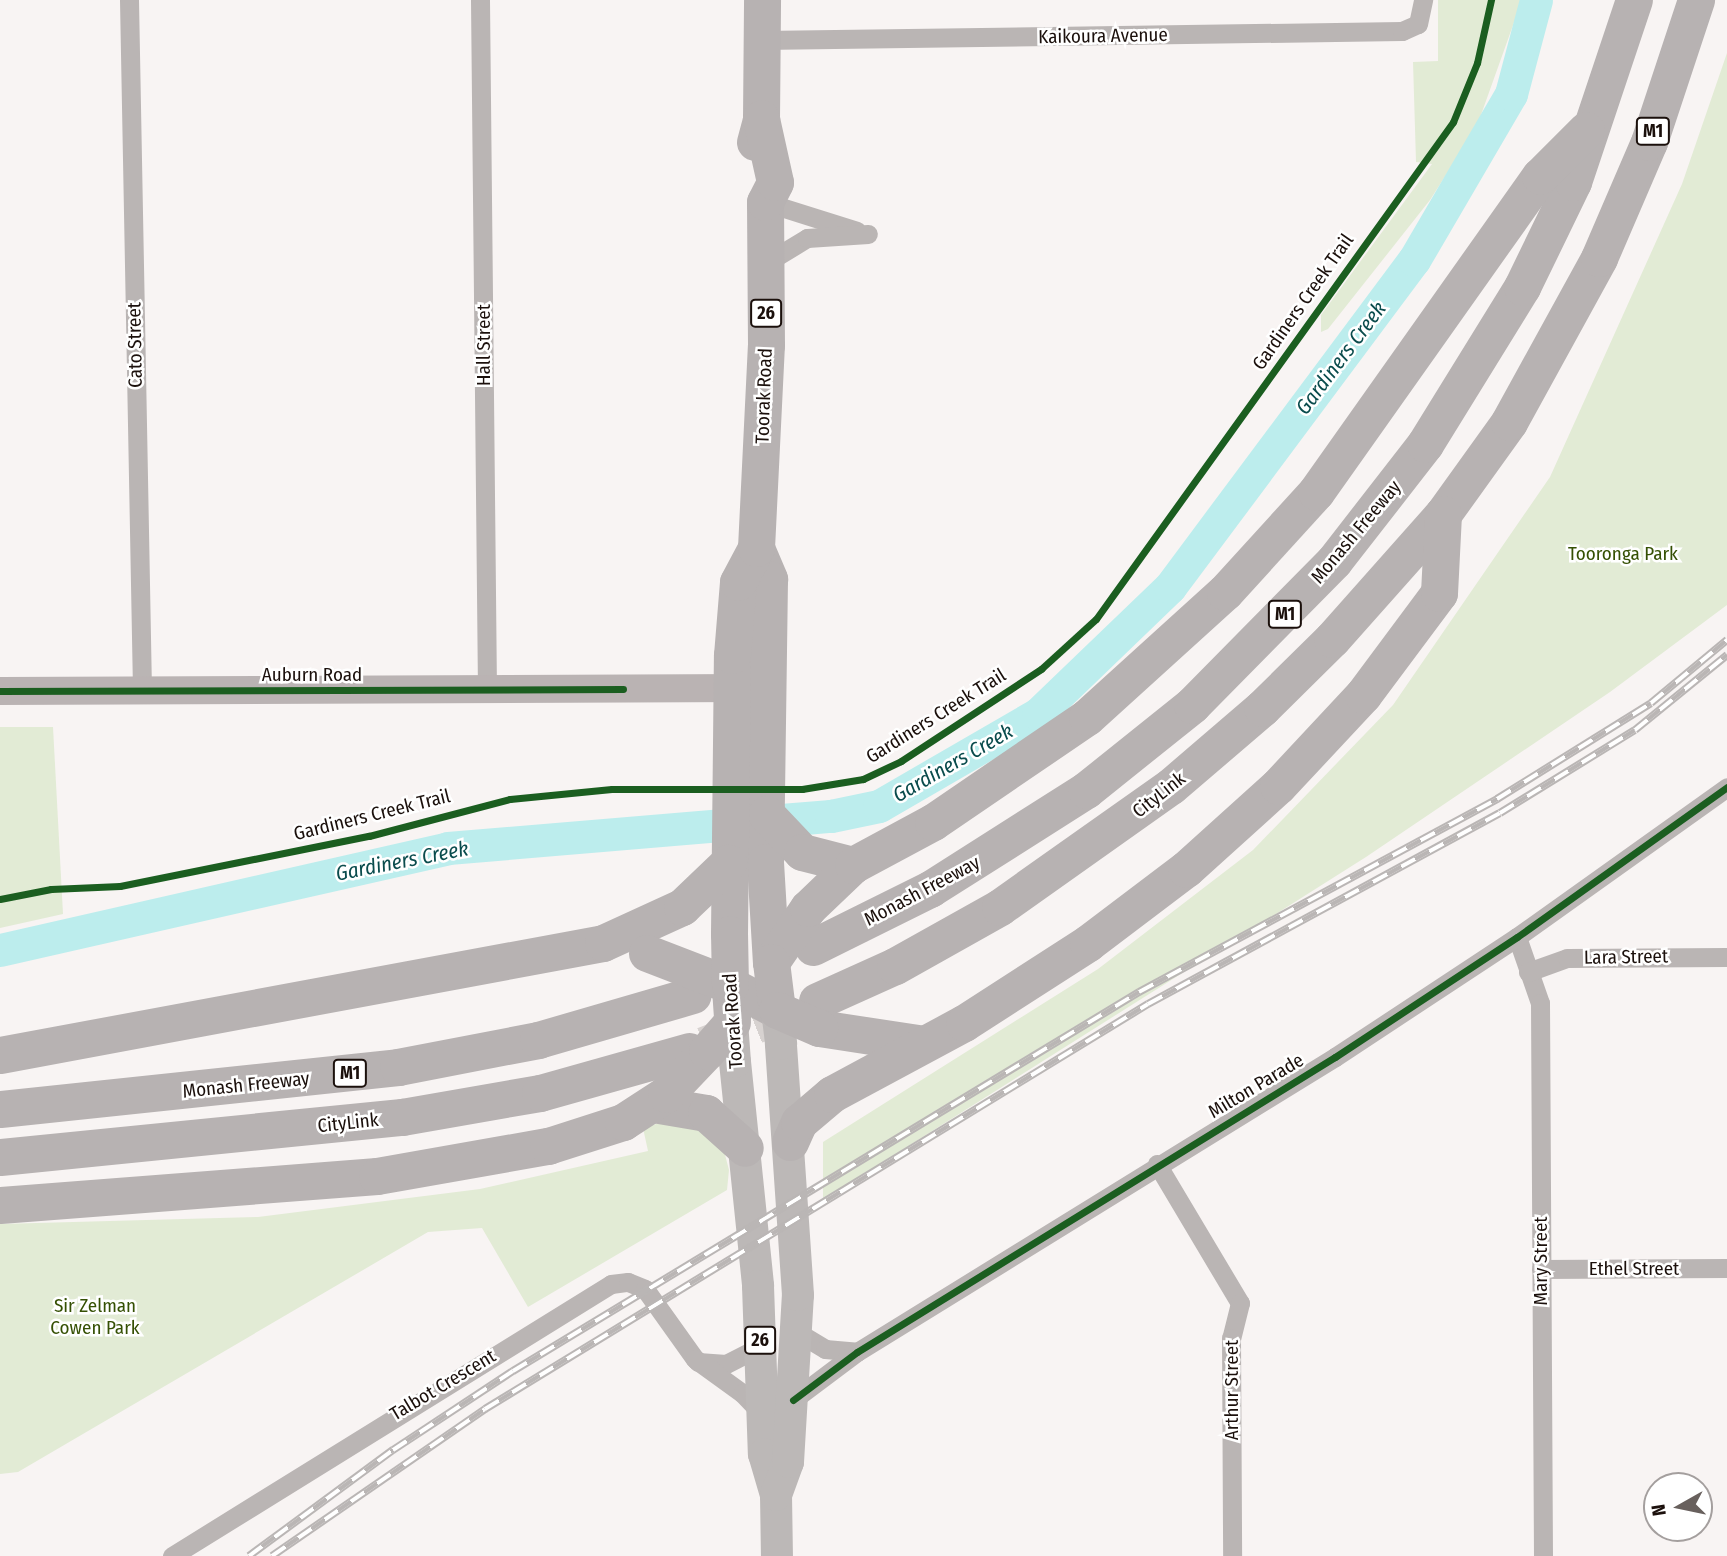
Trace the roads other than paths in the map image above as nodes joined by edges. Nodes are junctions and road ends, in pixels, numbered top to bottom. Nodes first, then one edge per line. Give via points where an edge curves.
1 (129, 0) edge
2 (480, 0) edge
3 (762, 0) edge
4 (1423, 0) edge
5 (1633, 0) edge
6 (1696, 0) edge
7 (761, 40) junction
8 (1591, 124) junction
9 (765, 202) junction
10 (766, 263) junction
11 (1443, 514) junction
12 (755, 548) junction
13 (730, 688) junction
14 (770, 688) junction
15 (142, 690) junction
16 (486, 690) junction
17 (0, 691) edge
18 (1727, 787) edge
19 (767, 798) junction
20 (727, 863) junction
21 (857, 864) junction
22 (649, 937) junction
23 (1517, 937) junction
24 (813, 947) dead end
25 (1499, 949) junction
26 (1727, 957) edge
27 (771, 962) junction
28 (1527, 971) junction
29 (693, 995) dead end
30 (754, 1011) junction
31 (818, 1014) junction
32 (923, 1044) junction
33 (0, 1055) edge
34 (673, 1079) junction
35 (0, 1109) edge
36 (790, 1142) junction
37 (745, 1148) junction
38 (0, 1157) edge
39 (1157, 1164) junction
40 (0, 1205) edge
41 (1727, 1268) edge
42 (1541, 1269) junction
43 (797, 1332) junction
44 (760, 1347) junction
45 (857, 1352) junction
46 (697, 1361) junction
47 (793, 1400) junction
48 (762, 1414) junction
49 (776, 1495) junction
50 (172, 1556) edge
51 (777, 1556) edge
52 (1232, 1556) edge
53 (1542, 1556) edge

1 - 15 street, Cato Street
2 - 16 street, Hall Street
3 - 7 highway, Toorak Road / 26
4 - 7 street, Kaikoura Avenue via 1418,24 1402,31
5 - 8 highway, Monash Freeway / M1
6 - 11 highway, M1 via 1649,142 1600,258 1515,412
7 - 9 highway, Toorak Road / 26 via 761,119 775,182
8 - 21 highway via 1540,176 1323,482 1225,592 1087,717 943,816
8 - 24 highway, Monash Freeway / M1 via 1573,182 1548,236 1465,384 1401,478 1288,611 1192,705 1086,790 977,862
9 - 10 highway, Toorak Road / 26
9 - 10 street via 868,234 807,238
10 - 12 highway, Toorak Road / 26 via 765,399
11 - 31 highway, CityLink / M1 via 1332,639 1228,738 1161,793 1000,907
11 - 32 highway via 1439,593 1363,695 1278,786 1186,869 1097,936 1043,974
12 - 13 highway, Toorak Road / 26 via 738,582
12 - 14 highway, Toorak Road / 26 via 769,579
13 - 14 main road, Auburn Road
13 - 16 main road, Auburn Road
13 - 20 highway, Toorak Road / 26
14 - 19 highway, Toorak Road / 26
15 - 16 main road, Auburn Road
15 - 17 main road, Auburn Road
18 - 23 street, Milton Parade
19 - 21 highway via 802,852
19 - 27 highway, Toorak Road / 26
20 - 22 highway
20 - 30 highway, Toorak Road / 26, bridge
21 - 27 highway via 808,908
22 - 30 highway, bridge
22 - 33 highway
23 - 25 street, Milton Parade
23 - 28 street, Mary Street via 1528,957
25 - 28 street via 1516,967
25 - 39 street, Milton Parade via 1335,1057
26 - 28 street, Lara Street via 1567,958
27 - 30 highway, Toorak Road / 26, bridge
28 - 42 street, Mary Street via 1540,1003
29 - 35 highway, Monash Freeway / M1 via 538,1040 398,1067
30 - 31 highway, bridge
30 - 34 highway, bridge
30 - 36 main road, Toorak Road / 26
30 - 37 main road, Toorak Road / 26, bridge via 735,1062
31 - 32 highway
32 - 36 highway via 815,1106 799,1122
34 - 37 highway via 698,1109
34 - 38 highway, CityLink via 540,1093 402,1118
34 - 40 highway via 623,1122 548,1146 434,1169
36 - 43 main road, Toorak Road / 26
37 - 44 main road, Toorak Road / 26
39 - 45 street, Milton Parade
39 - 52 street, Arthur Street via 1240,1303 1231,1338
41 - 42 street, Ethel Street
42 - 53 street, Mary Street
43 - 45 street via 825,1349
43 - 47 main road, Toorak Road / 26
44 - 46 street via 726,1364
44 - 48 main road, Toorak Road / 26
45 - 47 street, Milton Parade
46 - 48 street, Talbot Crescent
46 - 50 street, Talbot Crescent via 648,1292 635,1284 611,1284
47 - 49 main road, Toorak Road / 26 via 788,1462
48 - 49 main road, Toorak Road / 26 via 764,1454
49 - 51 main road, Toorak Road / 26

